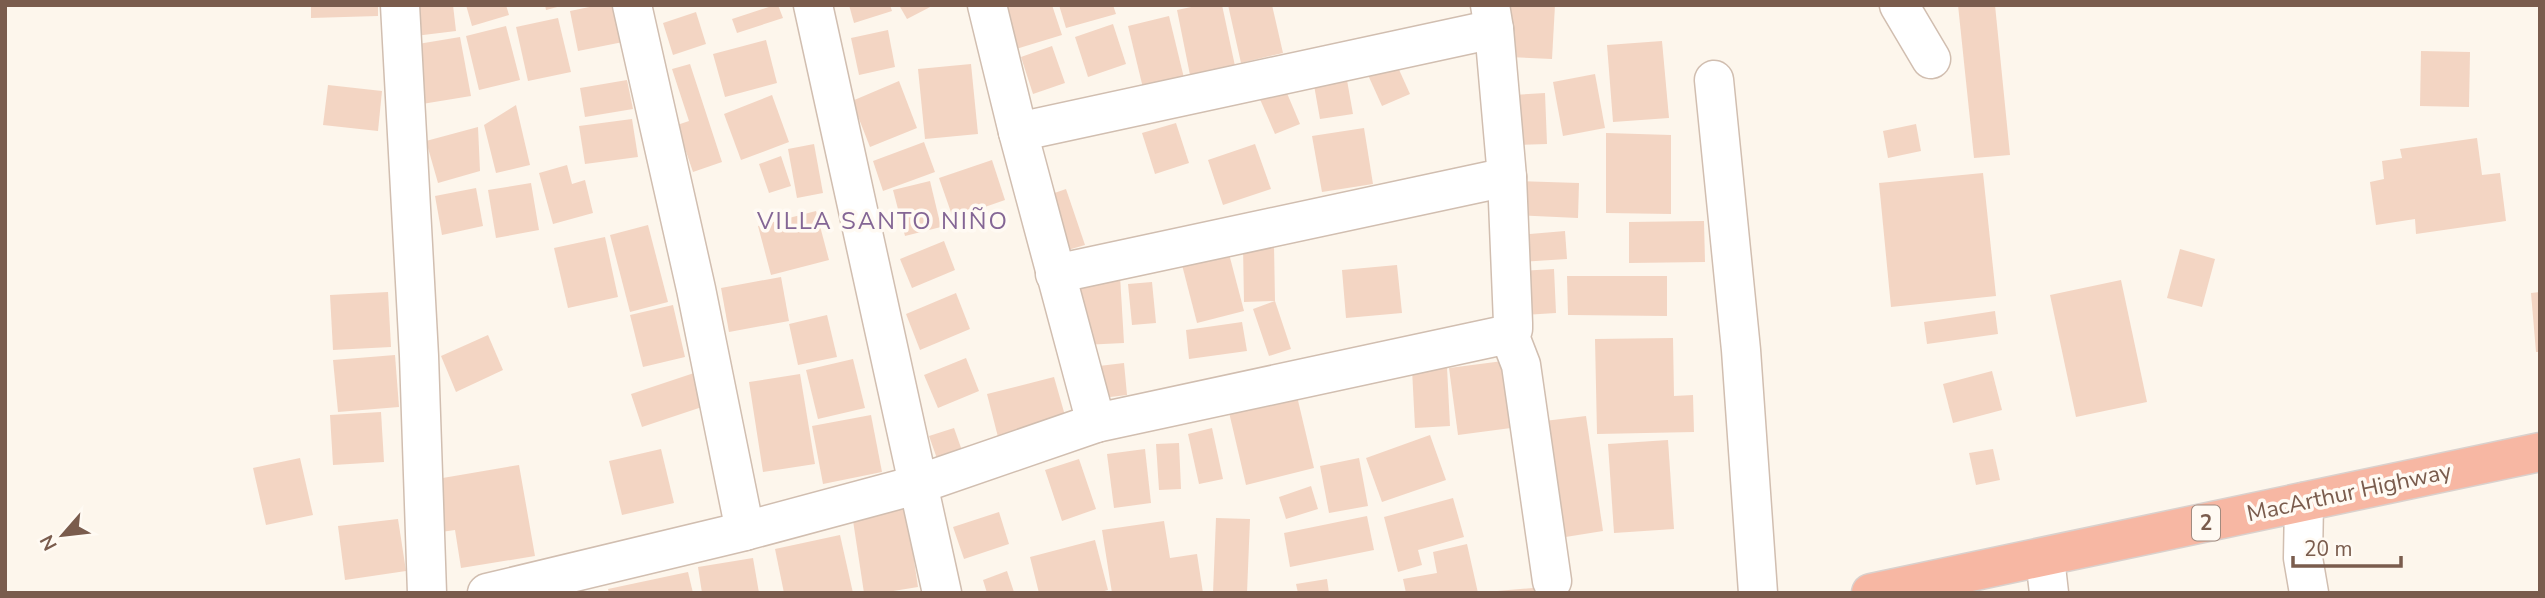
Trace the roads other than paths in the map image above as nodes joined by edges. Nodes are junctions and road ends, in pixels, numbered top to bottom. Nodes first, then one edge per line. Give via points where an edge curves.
1 (400, 5) edge
2 (632, 5) edge
3 (813, 5) edge
4 (987, 5) edge
5 (1899, 5) edge
6 (1492, 17) edge
7 (1931, 59) dead end
8 (1714, 80) dead end
9 (1018, 132) junction
10 (1507, 177) junction
11 (1055, 274) junction
12 (1509, 334) junction
13 (1096, 422) junction
14 (2540, 452) edge
15 (916, 485) junction
16 (2304, 502) junction
17 (745, 531) junction
18 (2047, 575) edge
19 (1552, 581) dead end
20 (1894, 590) edge
21 (427, 593) edge
22 (487, 593) edge
23 (942, 593) edge
24 (1758, 593) edge
25 (2309, 593) edge

1 - 21 street
2 - 17 street
3 - 15 street
4 - 9 street
5 - 7 street
6 - 9 street
6 - 10 street
8 - 24 street via 1741,350
9 - 11 street
10 - 11 street
10 - 12 street via 1513,323
11 - 13 street
12 - 13 street
12 - 19 street via 1521,365
13 - 15 street
14 - 16 highway, MacArthur Highway / 2
15 - 17 street
15 - 23 street
16 - 18 highway, MacArthur Highway / 2
16 - 25 street via 2303,558
17 - 22 street
18 - 20 highway, MacArthur Highway / 2

